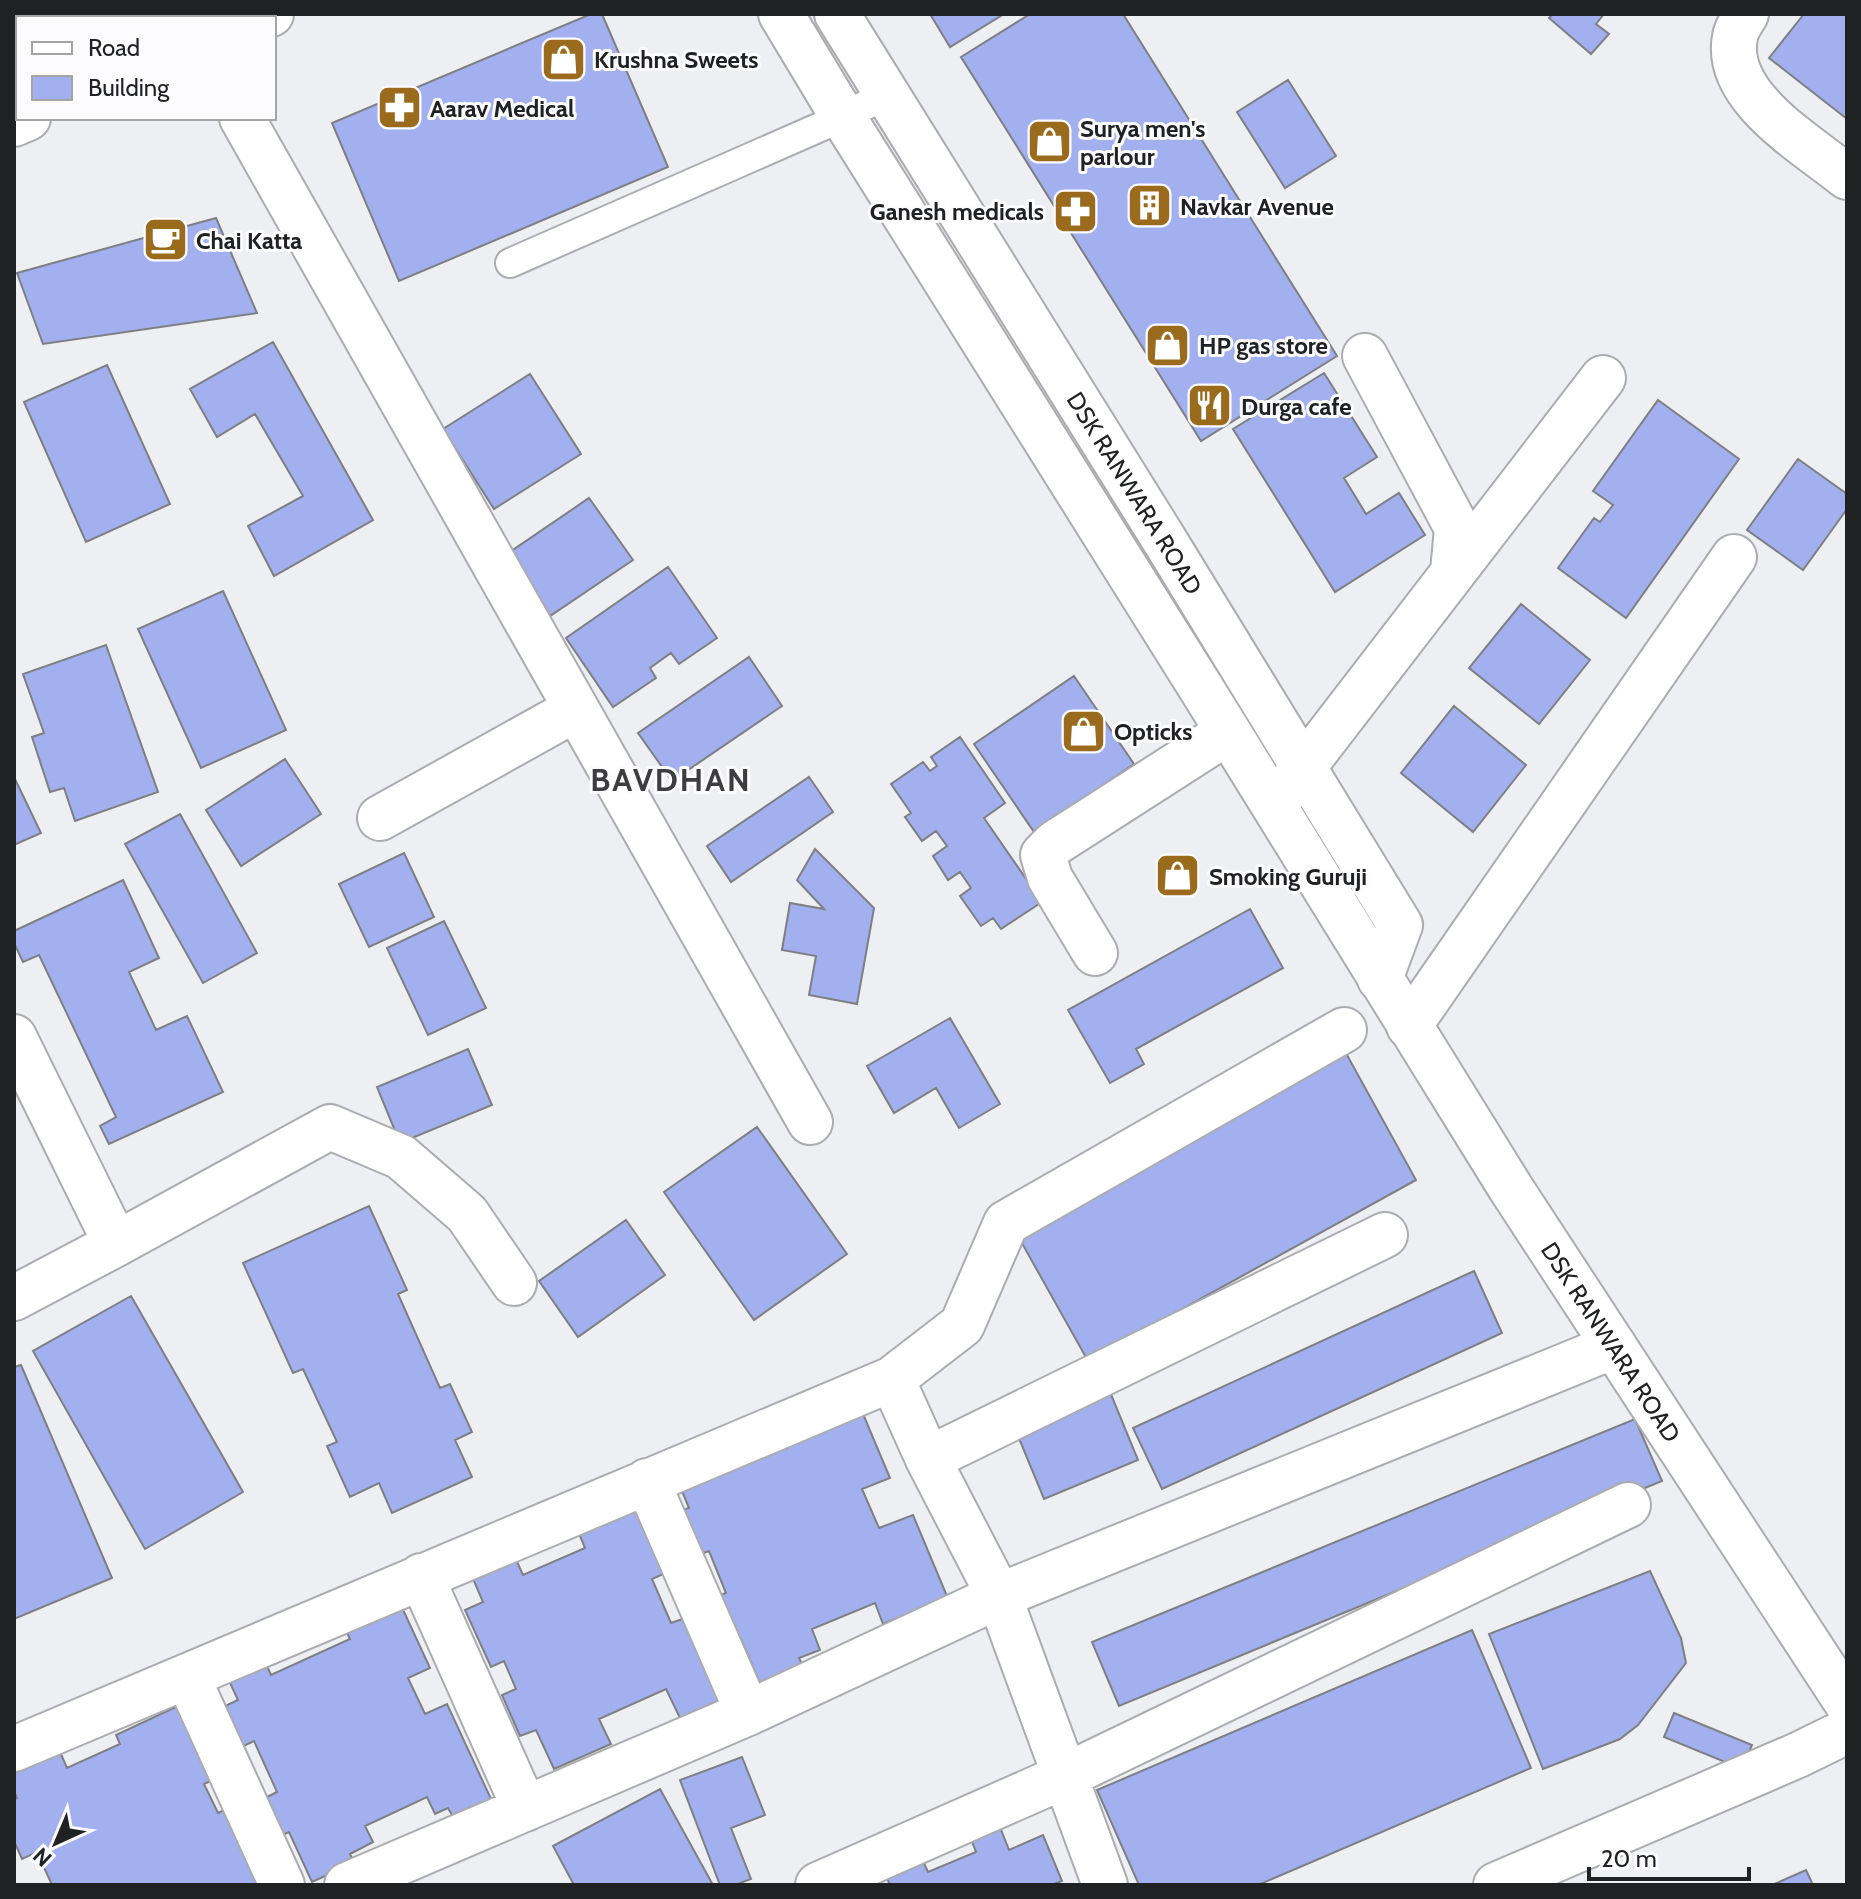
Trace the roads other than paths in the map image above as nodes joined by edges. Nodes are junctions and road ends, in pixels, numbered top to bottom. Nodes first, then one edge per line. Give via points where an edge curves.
1 (781, 14) edge
2 (837, 14) edge
3 (1746, 14) edge
4 (887, 94) junction
5 (843, 117) junction
6 (243, 120) edge
7 (1847, 177) edge
8 (510, 263) dead end
9 (1365, 356) dead end
10 (1603, 378) dead end
11 (1734, 557) dead end
12 (1453, 572) junction
13 (1235, 656) junction
14 (1201, 688) junction
15 (576, 709) junction
16 (1228, 732) junction
17 (1303, 768) junction
18 (1273, 806) junction
19 (380, 818) dead end
20 (1095, 953) dead end
21 (1380, 979) junction
22 (1409, 1026) junction
23 (1344, 1030) dead end
24 (14, 1037) edge
25 (810, 1122) dead end
26 (1385, 1235) dead end
27 (116, 1244) junction
28 (514, 1283) dead end
29 (14, 1298) edge
30 (1614, 1346) junction
31 (892, 1379) junction
32 (928, 1459) junction
33 (647, 1481) junction
34 (1628, 1505) dead end
35 (421, 1576) junction
36 (999, 1596) junction
37 (187, 1676) junction
38 (1847, 1703) edge
39 (748, 1713) junction
40 (1847, 1731) edge
41 (14, 1749) edge
42 (1065, 1776) junction
43 (525, 1809) junction
44 (823, 1884) edge
45 (282, 1885) edge
46 (347, 1885) edge
47 (1105, 1885) edge
48 (1496, 1885) edge

1 - 5 street, DSK RANWARA ROAD
2 - 4 street, DSK RANWARA ROAD
3 - 7 street via 1735,37 1737,73 1755,103
4 - 5 lane
4 - 13 street, DSK RANWARA ROAD
5 - 8 lane
5 - 14 street, DSK RANWARA ROAD
6 - 15 street
9 - 12 street via 1457,528
10 - 12 street
11 - 22 street
12 - 17 street
13 - 14 street
13 - 17 street, DSK RANWARA ROAD
14 - 16 street, DSK RANWARA ROAD
15 - 19 street
15 - 25 street
16 - 18 street, DSK RANWARA ROAD
16 - 20 street via 1043,855 1050,878
17 - 18 street
17 - 21 street, DSK RANWARA ROAD via 1400,925
18 - 21 street, DSK RANWARA ROAD
21 - 22 street, DSK RANWARA ROAD
22 - 30 street, DSK RANWARA ROAD
23 - 31 street via 1006,1223 962,1325
24 - 27 street
26 - 32 street
27 - 28 street via 330,1127 401,1157 467,1214
27 - 29 street
30 - 36 street
30 - 38 street, DSK RANWARA ROAD
31 - 32 street
31 - 33 street
32 - 36 street
33 - 35 street
33 - 39 street
34 - 42 street
35 - 37 street
35 - 43 street
36 - 39 street
36 - 42 street
37 - 41 street
37 - 45 street
39 - 43 street
40 - 48 street
42 - 44 street
42 - 47 street
43 - 46 street

